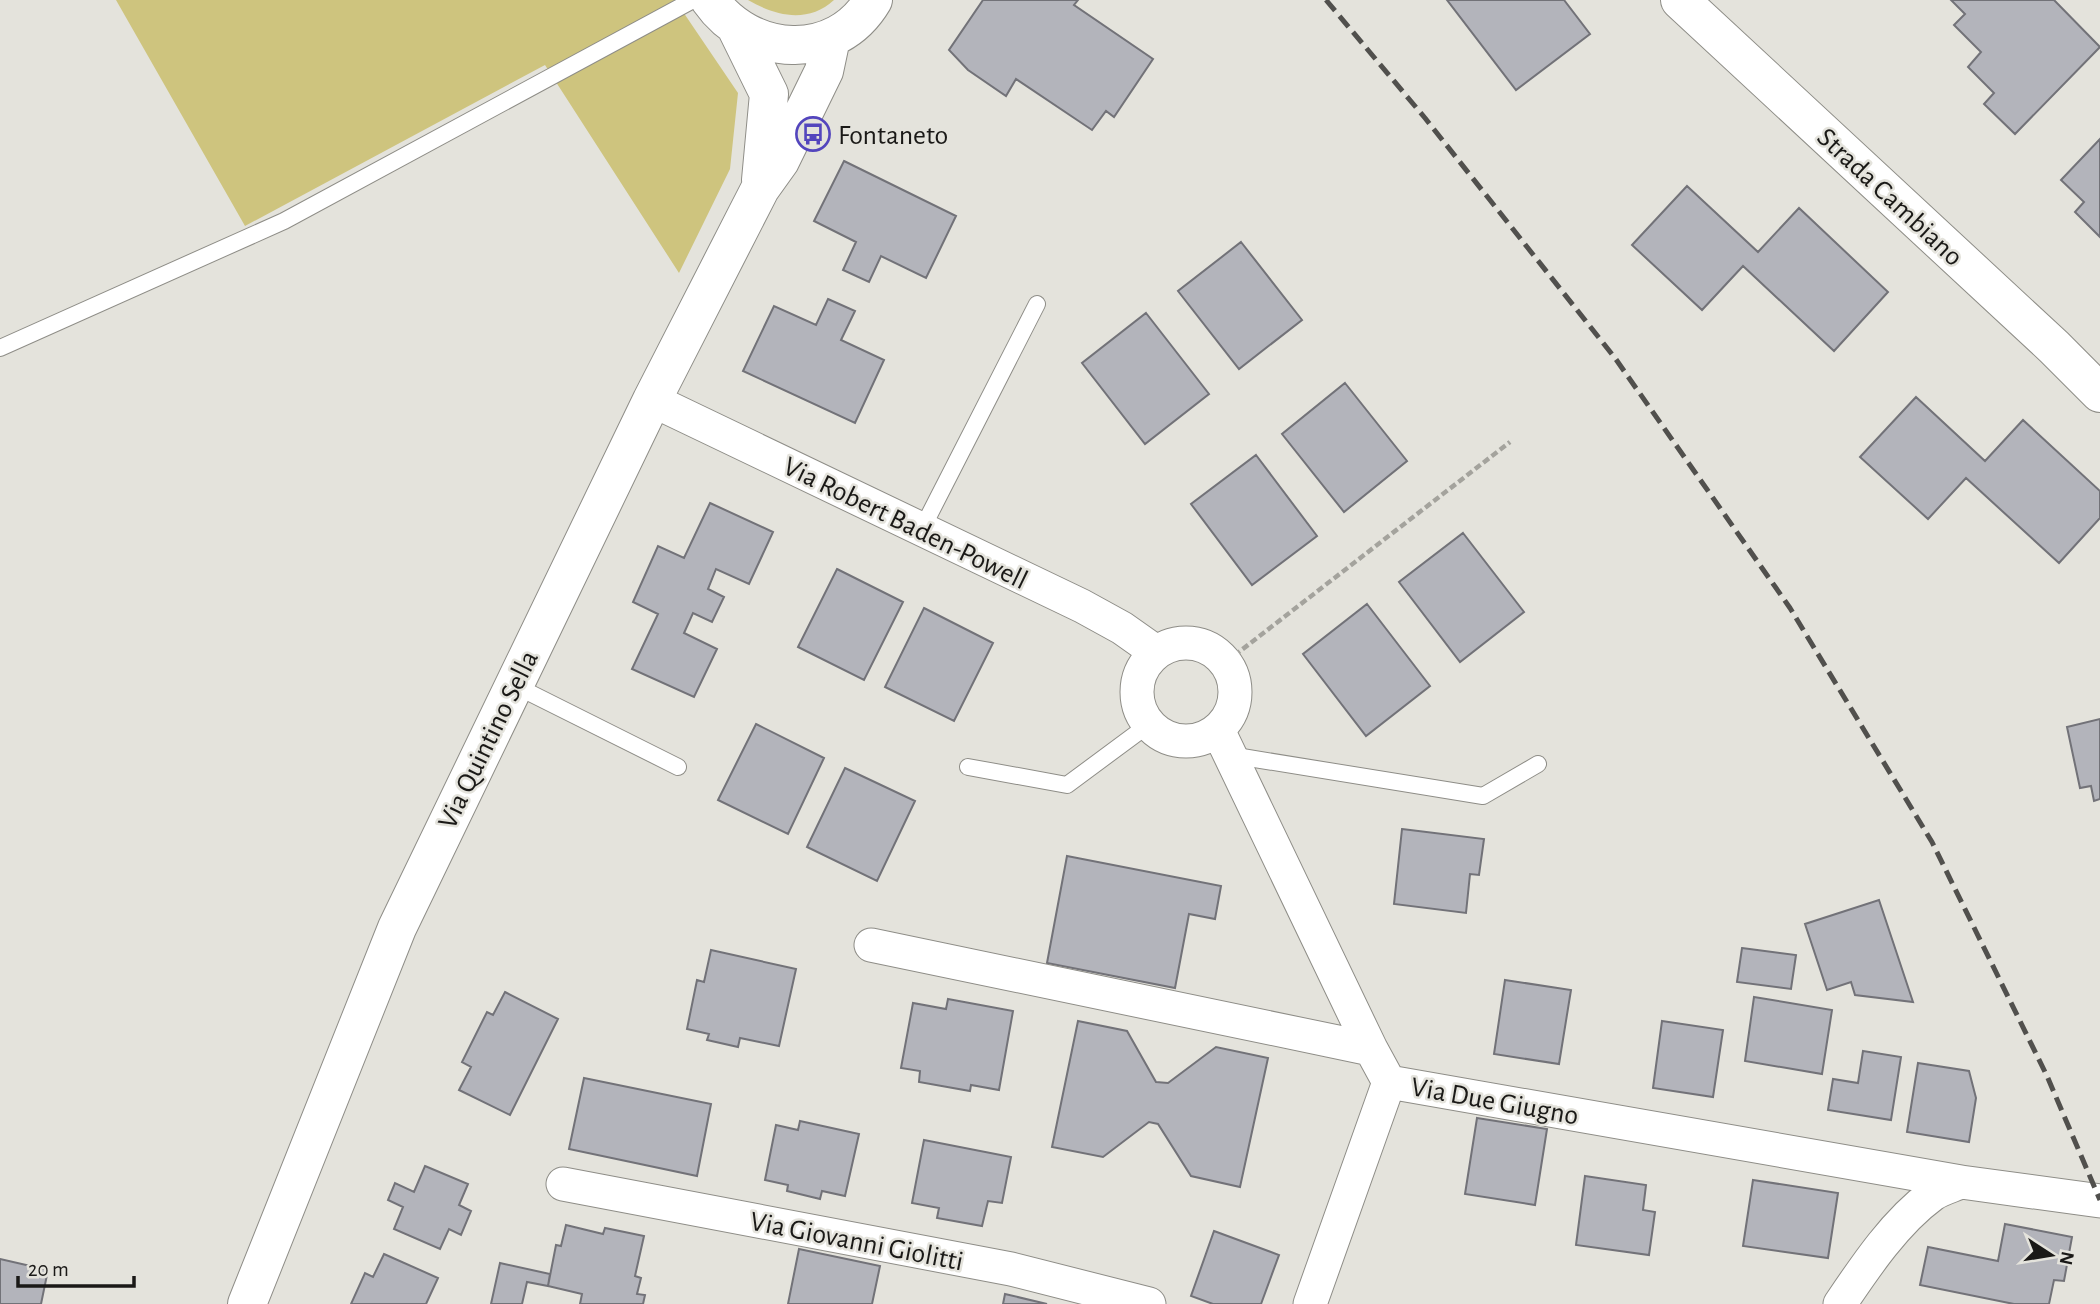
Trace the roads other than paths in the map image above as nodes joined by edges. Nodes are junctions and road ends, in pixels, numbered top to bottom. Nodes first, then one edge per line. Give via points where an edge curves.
1 (693, 0) edge
2 (710, 0) edge
3 (873, 0) edge
4 (1680, 0) edge
5 (737, 29) junction
6 (831, 38) junction
7 (760, 189) junction
8 (1037, 304) dead end
9 (0, 348) edge
10 (2100, 393) edge
11 (652, 400) junction
12 (922, 530) junction
13 (1156, 652) junction
14 (513, 684) junction
15 (1149, 725) junction
16 (1224, 743) junction
17 (1538, 764) dead end
18 (968, 767) dead end
19 (678, 768) dead end
20 (871, 945) dead end
21 (1371, 1049) junction
22 (1389, 1082) junction
23 (1961, 1182) junction
24 (563, 1184) dead end
25 (2100, 1201) edge
26 (247, 1304) edge
27 (1149, 1304) edge
28 (1310, 1304) edge
29 (1840, 1304) edge

1 - 9 lane via 284,221
2 - 5 street
3 - 6 street via 854,24
4 - 10 street, Strada Cambiano
5 - 6 street via 767,43 799,46
5 - 7 street, Via Quintino Sella via 769,94
6 - 7 street, Via Quintino Sella via 824,71 780,161
7 - 11 street, Via Quintino Sella
8 - 12 lane
11 - 12 street, Via Robert Baden-Powell
11 - 14 street, Via Quintino Sella
12 - 13 street, Via Robert Baden-Powell via 1082,606
13 - 15 street via 1139,676 1136,693
13 - 16 street via 1176,643 1193,643 1209,648 1226,662 1235,689
14 - 19 lane
14 - 26 street, Via Quintino Sella via 397,928
15 - 16 street via 1175,741 1205,738
15 - 18 lane via 1067,785
16 - 17 lane via 1483,796
16 - 21 street
20 - 21 street
21 - 22 street, Via Due Giugno
22 - 23 street, Via Due Giugno
22 - 28 street
23 - 25 street, Via Due Giugno
23 - 29 street via 1932,1195 1898,1228
24 - 27 street, Via Giovanni Giolitti via 1011,1269

